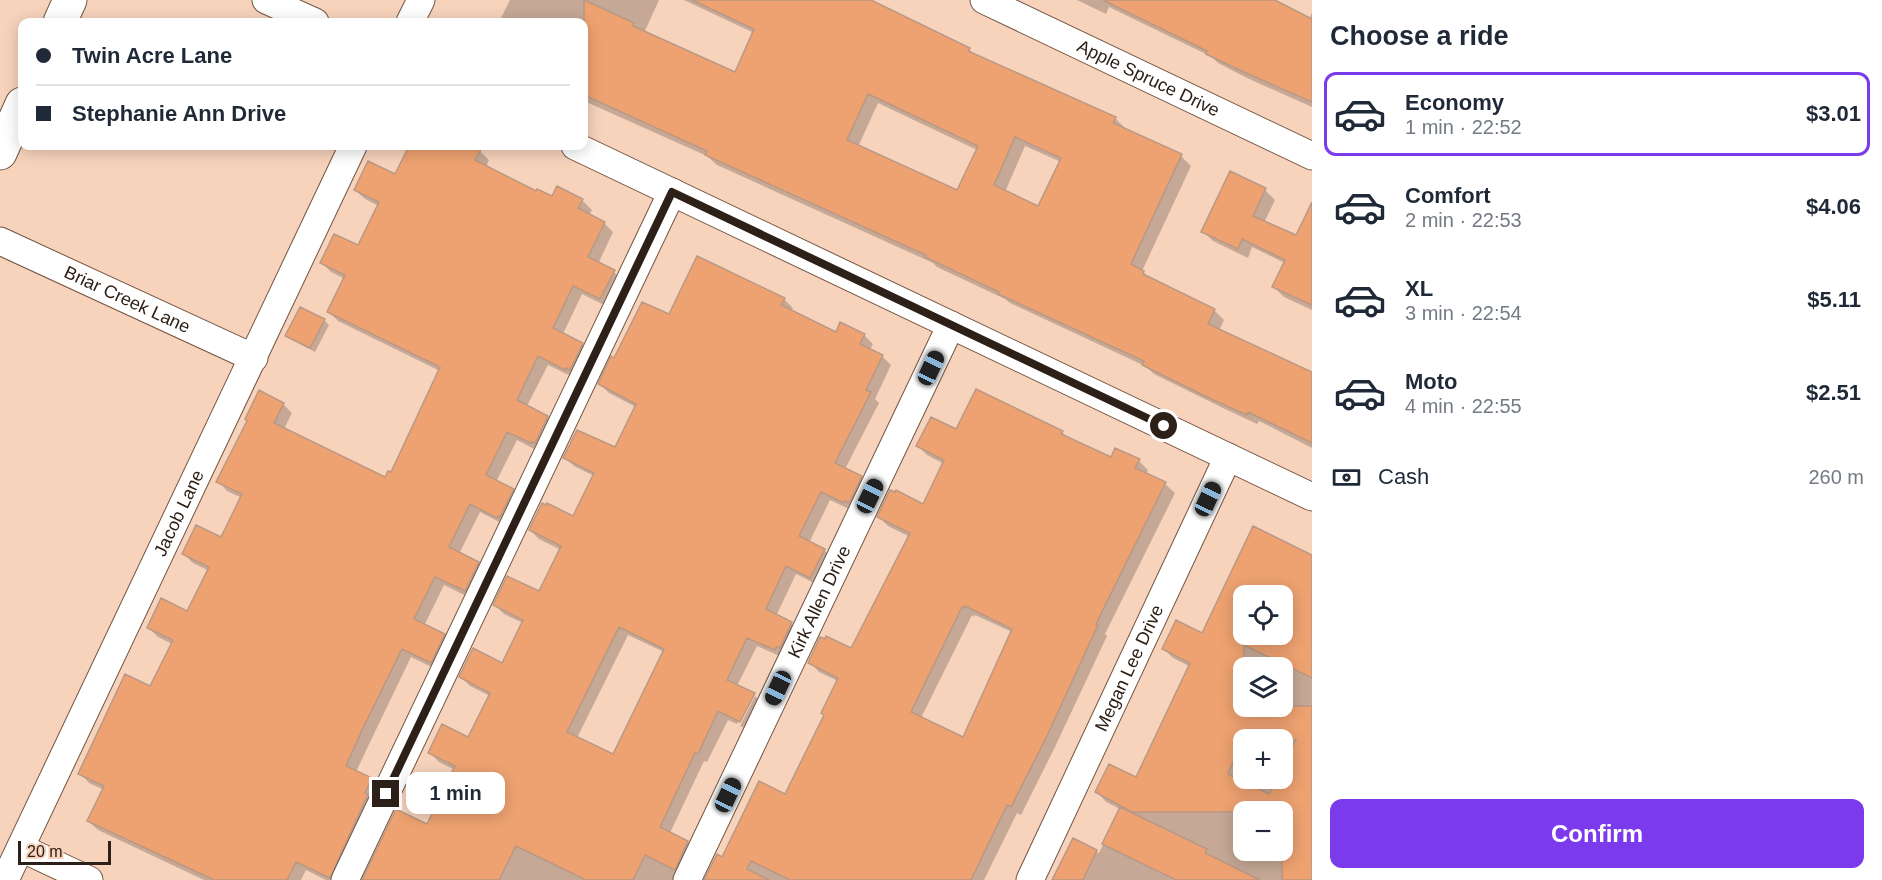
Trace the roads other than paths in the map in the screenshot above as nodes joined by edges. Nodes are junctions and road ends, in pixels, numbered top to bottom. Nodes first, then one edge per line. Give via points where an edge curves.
1 (70, 0) edge
2 (266, 0) edge
3 (421, 0) edge
4 (984, 0) edge
5 (62, 18) edge
6 (306, 18) edge
7 (412, 18) edge
8 (18, 113) edge
9 (351, 150) edge
10 (583, 150) edge
11 (0, 153) edge
12 (1312, 156) edge
13 (672, 192) junction
14 (0, 241) edge
15 (951, 325) junction
16 (254, 358) junction
17 (1228, 457) junction
18 (1312, 497) edge
19 (21, 848) junction
20 (5, 880) edge
21 (89, 880) edge
22 (345, 880) edge
23 (687, 880) edge
24 (1030, 880) edge

1 - 5 street
2 - 6 street
3 - 7 street
4 - 12 street, Apple Spruce Drive
8 - 11 street
9 - 16 street, Jacob Lane
10 - 13 street
13 - 15 street
13 - 22 street
14 - 16 street, Briar Creek Lane
15 - 17 street
15 - 23 street, Kirk Allen Drive
16 - 19 street, Jacob Lane
17 - 18 street
17 - 24 street, Megan Lee Drive
19 - 20 street, Jacob Lane
19 - 21 street

